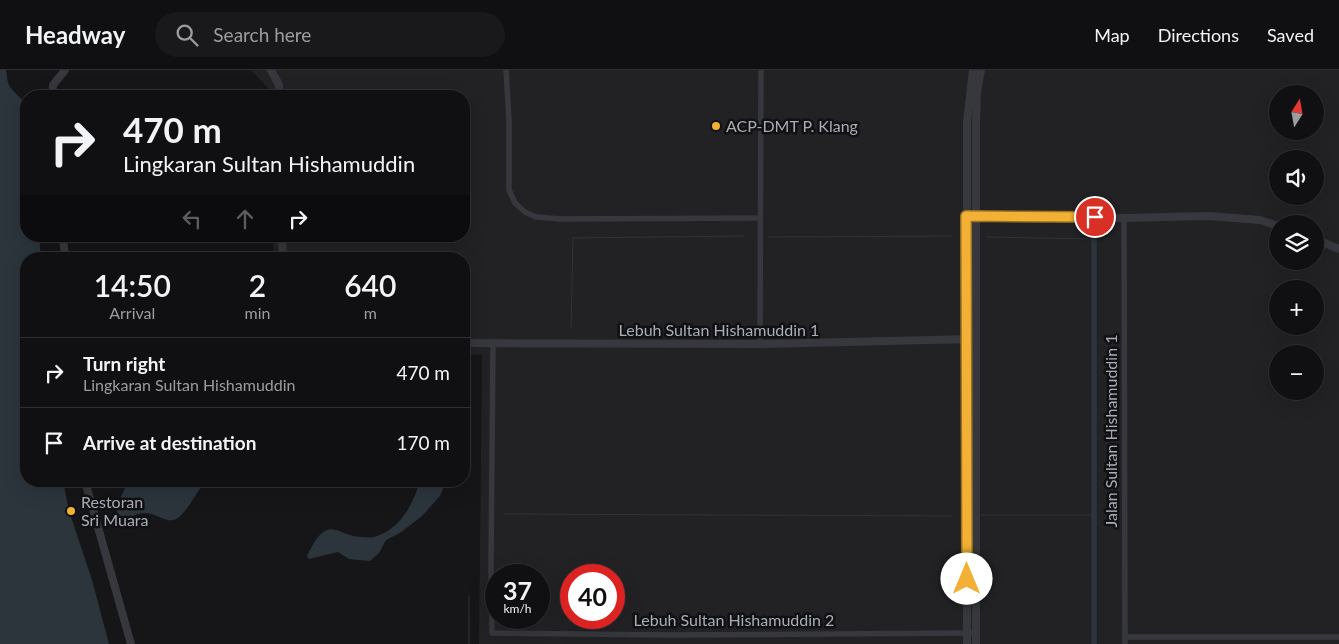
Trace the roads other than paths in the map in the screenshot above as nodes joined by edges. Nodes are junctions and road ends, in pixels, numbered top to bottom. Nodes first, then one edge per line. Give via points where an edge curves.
1 (65, 70) edge
2 (271, 70) edge
3 (506, 70) edge
4 (761, 70) edge
5 (973, 70) edge
6 (981, 70) edge
7 (52, 90) edge
8 (280, 90) edge
9 (966, 216) junction
10 (975, 217) junction
11 (760, 218) junction
12 (1124, 218) junction
13 (1269, 223) edge
14 (1324, 243) edge
15 (1339, 249) edge
16 (966, 339) junction
17 (975, 339) junction
18 (470, 343) edge
19 (493, 344) junction
20 (760, 344) junction
21 (87, 487) edge
22 (967, 633) junction
23 (976, 633) junction
24 (1126, 637) junction
25 (1339, 638) edge
26 (131, 644) edge
27 (967, 644) edge
28 (976, 644) edge
29 (1126, 644) edge

1 - 7 street via 53,84
2 - 8 street
3 - 11 street via 509,190 515,203 525,212 536,217 561,219
4 - 11 street
5 - 9 street via 967,122
6 - 10 street via 977,92
9 - 10 street
9 - 16 street
10 - 12 street
10 - 17 street
11 - 20 street
12 - 13 street via 1234,217
12 - 24 street, Jalan Sultan Hishamuddin 1
14 - 15 street
16 - 17 street, Lebuh Sultan Hishamuddin 1
16 - 20 street, Lebuh Sultan Hishamuddin 1
16 - 22 street
17 - 23 street
18 - 19 street, Lebuh Sultan Hishamuddin 1
19 - 20 street, Lebuh Sultan Hishamuddin 1
19 - 22 street, Lebuh Sultan Hishamuddin 2 via 492,633
21 - 26 street
22 - 23 street, Lebuh Sultan Hishamuddin 2
22 - 27 street
23 - 28 street
24 - 25 street
24 - 29 street, Jalan Sultan Hishamuddin 1

